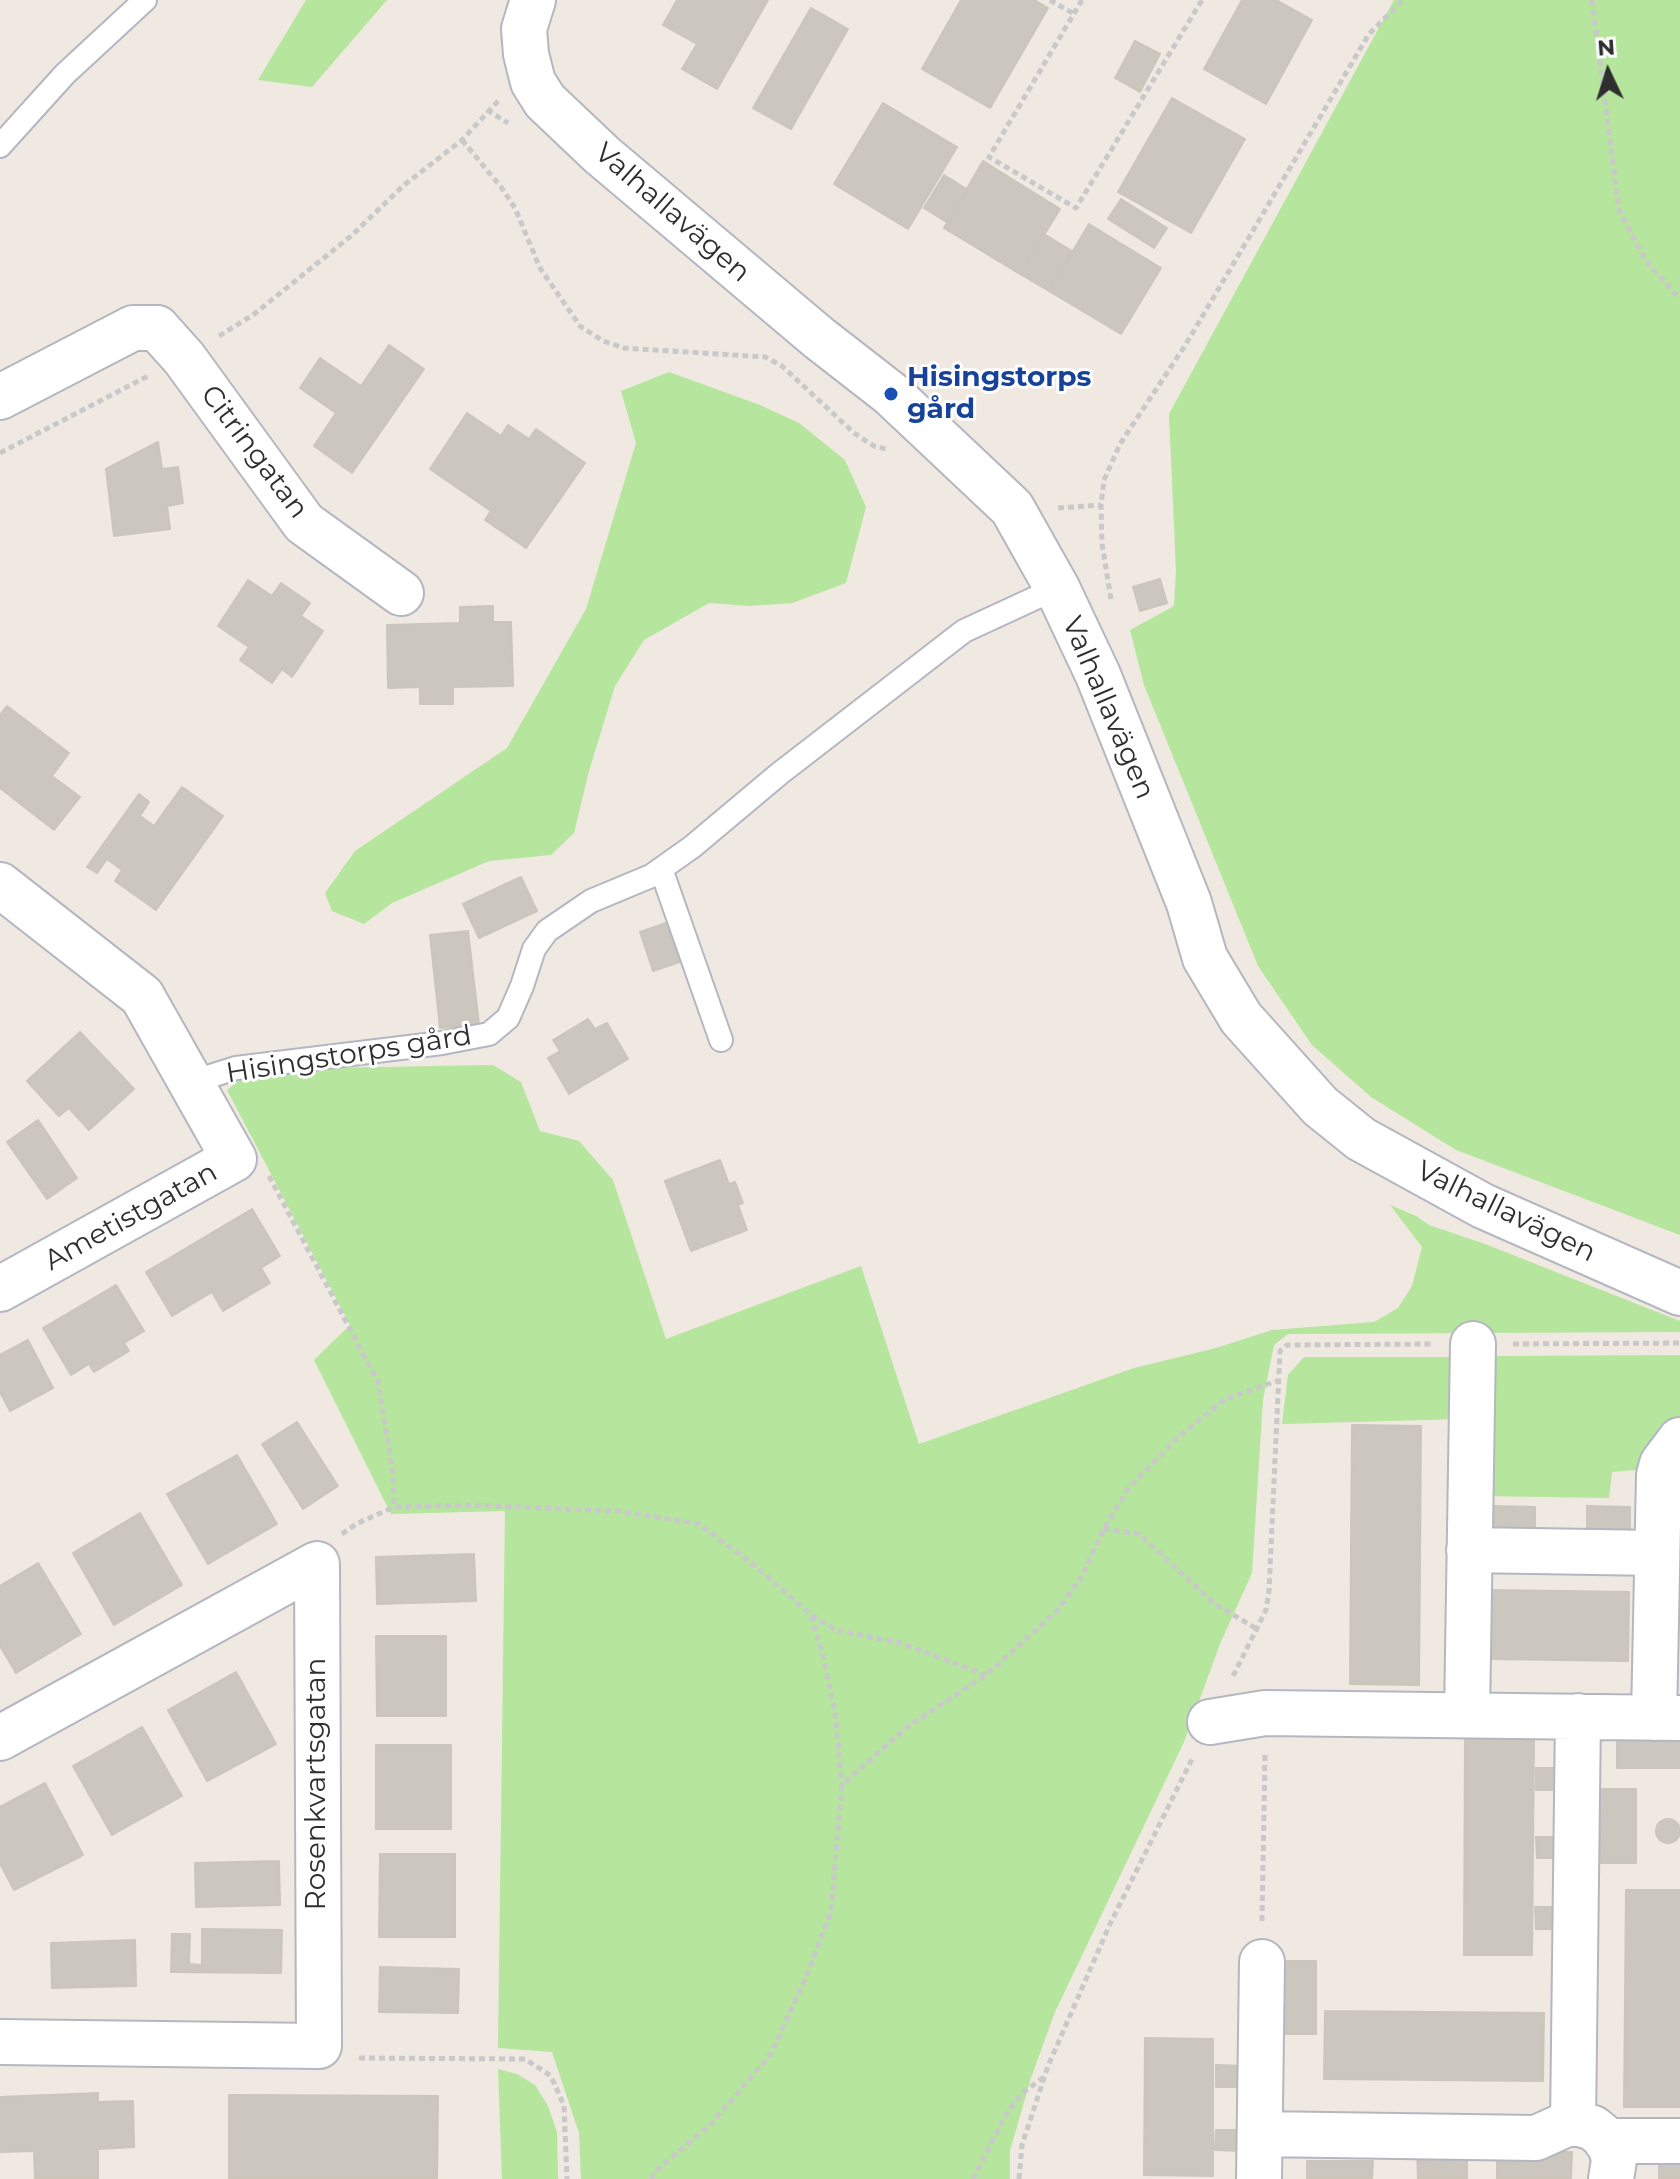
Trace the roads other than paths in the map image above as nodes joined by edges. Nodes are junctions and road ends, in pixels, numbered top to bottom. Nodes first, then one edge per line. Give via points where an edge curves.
1 (145, 0) edge
2 (533, 0) edge
3 (0, 146) edge
4 (0, 397) edge
5 (1057, 588) junction
6 (401, 593) dead end
7 (661, 869) junction
8 (0, 885) edge
9 (721, 1040) dead end
10 (192, 1082) junction
11 (0, 1289) edge
12 (1680, 1293) edge
13 (1473, 1344) road end
14 (1680, 1440) edge
15 (1469, 1550) junction
16 (1657, 1553) junction
17 (1467, 1715) junction
18 (1578, 1716) junction
19 (1667, 1718) edge
20 (1210, 1722) road end
21 (0, 1738) edge
22 (1262, 1962) road end
23 (0, 2042) edge
24 (1260, 2134) junction
25 (1680, 2141) edge
26 (1597, 2148) edge
27 (1259, 2179) edge

1 - 3 lane via 65,74
2 - 5 street, Valhallavägen via 524,29 526,54 533,82 545,101 602,155 891,394 1012,508
4 - 6 street, Citringatan via 133,328 171,343 304,523
5 - 7 lane, Hisingstorps gård via 964,631
5 - 12 street, Valhallavägen via 1098,675 1189,903 1205,958 1241,1018 1320,1106 1361,1139 1483,1206
7 - 9 lane
7 - 10 lane, Hisingstorps gård via 591,901 547,931 534,949 508,1018 489,1034 236,1068
8 - 10 street, Ametistgatan via 142,996
10 - 11 street, Ametistgatan via 234,1159
13 - 15 street
14 - 16 street via 1659,1475
15 - 16 street
15 - 17 street
16 - 19 street
17 - 18 street
17 - 20 street via 1265,1713
18 - 19 street
18 - 26 street
21 - 23 street, Rosenkvartsgatan via 317,1564 319,2046
22 - 24 street
24 - 26 street via 1536,2138 1554,2128
24 - 27 street
25 - 26 street

